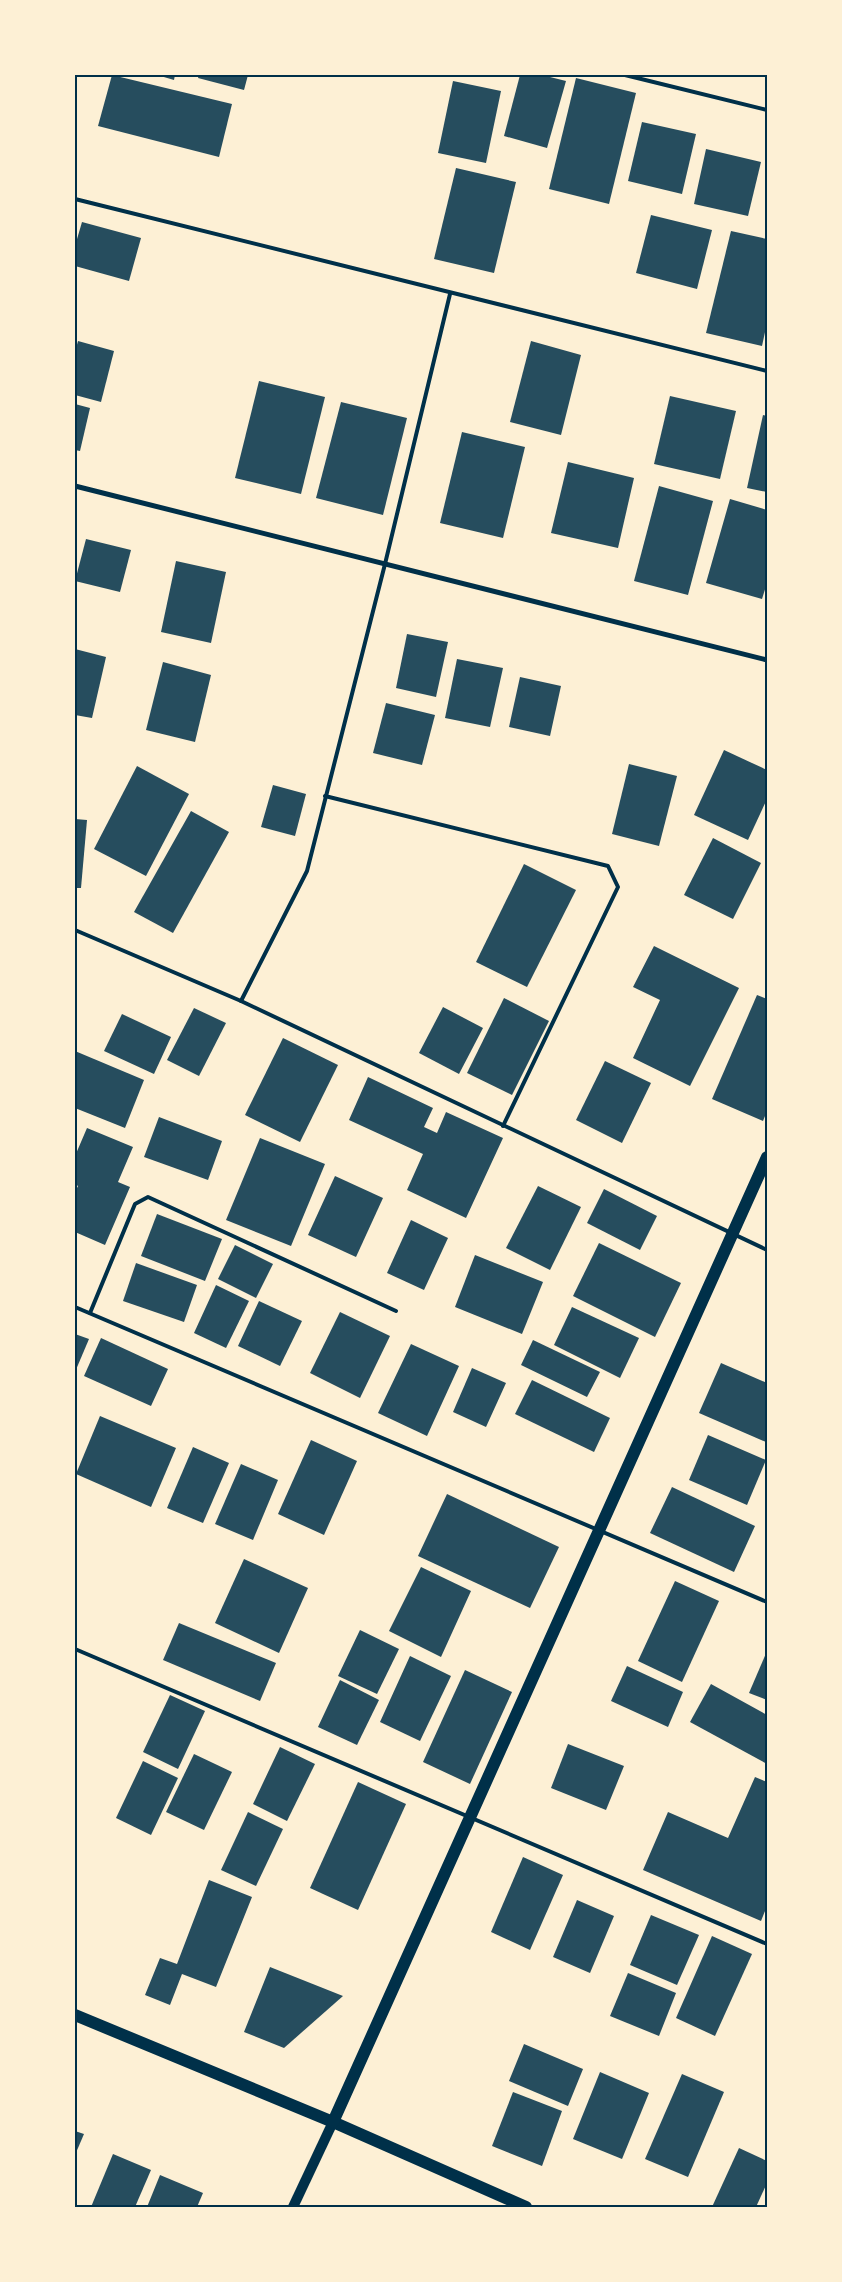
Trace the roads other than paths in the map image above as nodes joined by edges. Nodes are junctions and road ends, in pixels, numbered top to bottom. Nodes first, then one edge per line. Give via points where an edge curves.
1 (625, 75) edge
2 (767, 110) edge
3 (75, 200) edge
4 (450, 294) junction
5 (767, 371) edge
6 (75, 486) edge
7 (385, 564) junction
8 (767, 660) edge
9 (325, 796) junction
10 (75, 930) edge
11 (241, 1002) junction
12 (503, 1126) junction
13 (767, 1157) edge
14 (732, 1233) junction
15 (767, 1250) edge
16 (75, 1306) edge
17 (396, 1311) dead end
18 (90, 1313) junction
19 (597, 1530) junction
20 (767, 1602) edge
21 (75, 1649) edge
22 (470, 1817) junction
23 (767, 1944) edge
24 (75, 2016) edge
25 (333, 2122) junction
26 (293, 2207) edge
27 (526, 2207) edge

1 - 2 lane
3 - 4 lane
4 - 5 lane
4 - 7 lane
6 - 7 street
7 - 8 street
7 - 9 lane
9 - 11 lane via 307,871
9 - 12 lane via 608,866 618,887
10 - 11 lane
11 - 12 lane
12 - 14 lane
13 - 14 main road
14 - 15 lane
14 - 19 main road
16 - 18 lane
17 - 18 lane via 148,1197 135,1204
18 - 19 lane
19 - 20 lane
19 - 22 main road
21 - 22 lane
22 - 23 lane
22 - 25 main road
24 - 25 main road
25 - 26 main road
25 - 27 main road

